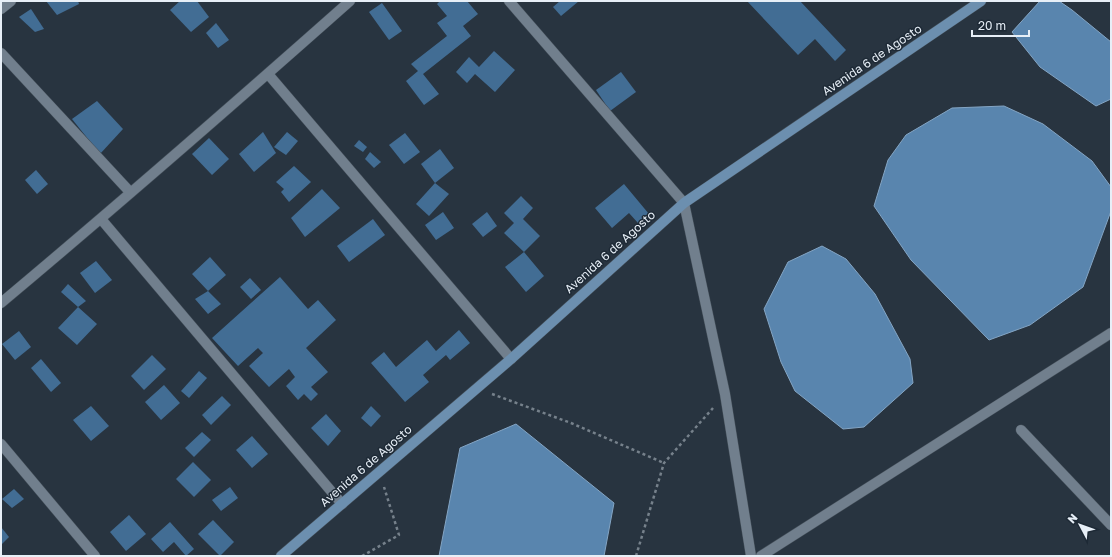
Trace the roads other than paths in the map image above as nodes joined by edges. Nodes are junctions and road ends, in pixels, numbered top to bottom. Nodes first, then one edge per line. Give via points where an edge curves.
1 (11, 1) edge
2 (350, 1) edge
3 (509, 1) edge
4 (981, 1) edge
5 (1, 10) edge
6 (1, 53) edge
7 (268, 74) junction
8 (130, 192) junction
9 (684, 203) junction
10 (101, 219) junction
11 (1, 303) edge
12 (1111, 333) edge
13 (510, 359) junction
14 (1021, 430) dead end
15 (1, 444) edge
16 (342, 504) junction
17 (1111, 526) edge
18 (95, 556) edge
19 (281, 556) edge
20 (751, 556) edge
21 (761, 556) edge

1 - 5 street
2 - 7 street
3 - 9 street
4 - 9 street, Avenida 6 de Agosto
6 - 8 street
7 - 8 street
7 - 13 street
8 - 10 street
9 - 13 street, Avenida 6 de Agosto
9 - 20 street via 725,394
10 - 11 street
10 - 16 street
12 - 21 street
13 - 16 street, Avenida 6 de Agosto
14 - 17 street
15 - 18 street
16 - 19 street, Avenida 6 de Agosto

